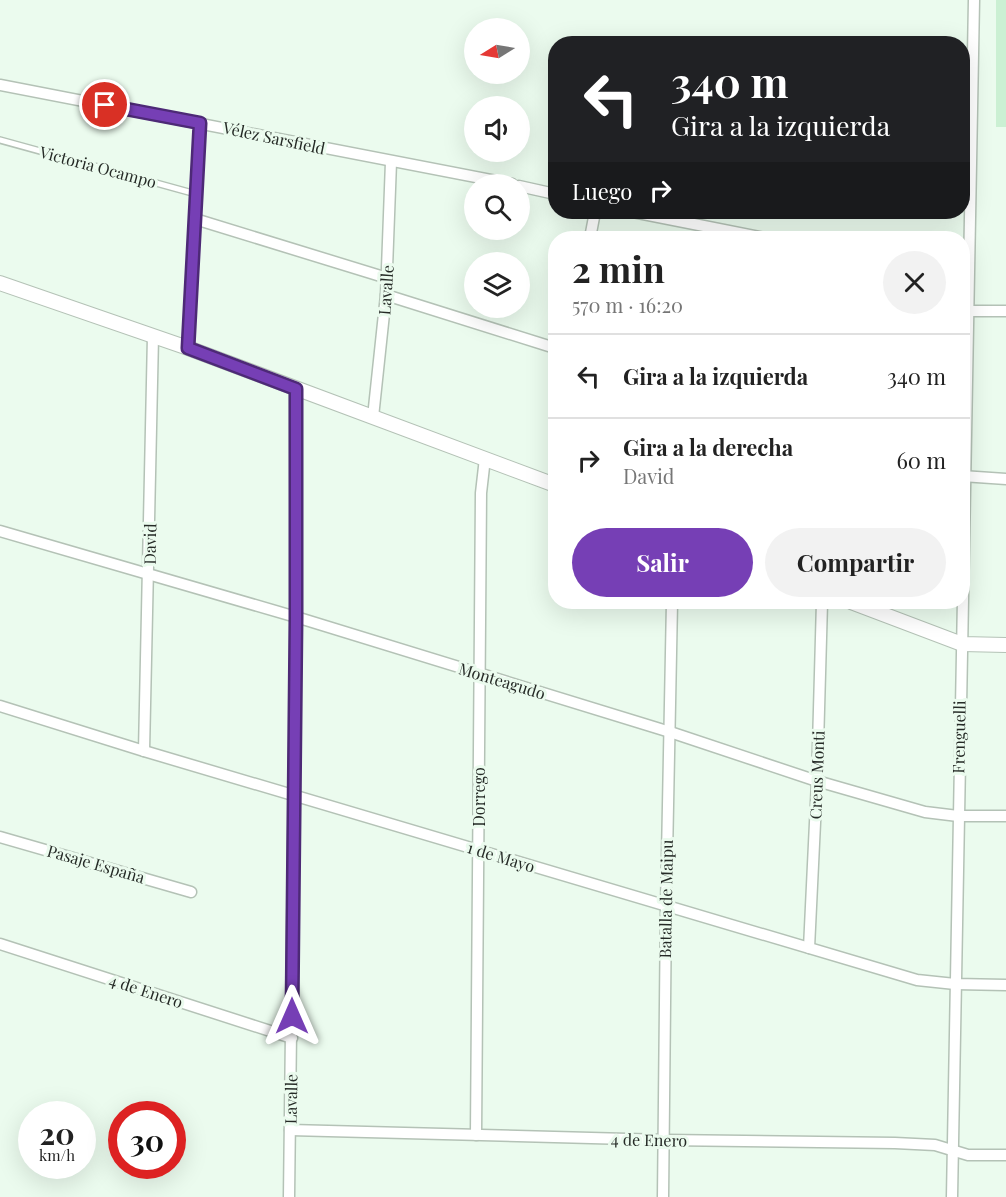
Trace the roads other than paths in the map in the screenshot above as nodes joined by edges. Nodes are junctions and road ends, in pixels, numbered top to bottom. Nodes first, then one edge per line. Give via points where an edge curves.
1 (974, 0) edge
2 (0, 85) edge
3 (200, 123) junction
4 (970, 123) edge
5 (0, 140) edge
6 (391, 162) junction
7 (464, 175) edge
8 (530, 188) edge
9 (548, 192) edge
10 (196, 194) junction
11 (195, 219) junction
12 (669, 219) edge
13 (729, 231) edge
14 (387, 278) junction
15 (0, 283) edge
16 (387, 295) junction
17 (970, 311) edge
18 (1006, 311) edge
19 (153, 336) junction
20 (548, 346) edge
21 (188, 348) junction
22 (296, 389) junction
23 (373, 417) junction
24 (484, 458) junction
25 (970, 477) edge
26 (1006, 479) edge
27 (548, 482) edge
28 (0, 531) edge
29 (149, 574) junction
30 (672, 609) edge
31 (822, 609) edge
32 (870, 609) edge
33 (962, 609) edge
34 (296, 617) junction
35 (962, 644) junction
36 (1006, 645) edge
37 (479, 674) junction
38 (0, 706) edge
39 (670, 732) junction
40 (144, 751) junction
41 (817, 781) junction
42 (294, 795) junction
43 (958, 816) junction
44 (1006, 816) edge
45 (0, 837) edge
46 (480, 851) junction
47 (191, 892) dead end
48 (666, 907) junction
49 (0, 944) edge
50 (809, 948) junction
51 (955, 984) junction
52 (1006, 985) edge
53 (292, 1038) junction
54 (290, 1130) junction
55 (476, 1135) junction
56 (664, 1140) junction
57 (952, 1150) junction
58 (1006, 1155) edge
59 (289, 1197) edge
60 (663, 1197) edge
61 (952, 1197) edge

1 - 4 street, Frenguelli
2 - 3 street, Vélez Sarsfield
3 - 6 street, Vélez Sarsfield
3 - 10 street
5 - 10 lane, Victoria Ocampo
6 - 7 street, Vélez Sarsfield
6 - 14 street, Lavalle
8 - 9 street
10 - 11 street
11 - 14 street
11 - 21 street
12 - 13 street
14 - 16 street, Lavalle
15 - 19 street
16 - 20 street
16 - 23 street, Lavalle
17 - 18 street
19 - 21 street
19 - 29 street, David
21 - 22 street
22 - 23 street
22 - 34 street, Lavalle
23 - 24 street
24 - 27 street
24 - 37 street, Dorrego
25 - 26 street
28 - 29 street, Monteagudo
29 - 34 street, Monteagudo
29 - 40 street, David
30 - 39 street, Batalla de Maipu
31 - 41 street, Creus Monti
32 - 35 street
33 - 35 street, Frenguelli
34 - 37 street, Monteagudo
34 - 42 street, Lavalle
35 - 36 street
35 - 43 street, Frenguelli
37 - 39 street, Monteagudo
37 - 46 street, Dorrego
38 - 40 street, 1 de Mayo
39 - 41 street, Monteagudo
39 - 48 street, Batalla de Maipu
40 - 42 street, 1 de Mayo
41 - 43 street, Monteagudo via 925,812
41 - 50 street, Creus Monti
42 - 46 street, 1 de Mayo
42 - 53 street, Lavalle
43 - 44 street, Monteagudo
43 - 51 street, Frenguelli
45 - 47 street, Pasaje España
46 - 48 street, 1 de Mayo
46 - 55 street, Dorrego
48 - 50 street, 1 de Mayo
48 - 56 street, Batalla de Maipu
49 - 53 street, 4 de Enero
50 - 51 street, 1 de Mayo via 917,980
51 - 52 street, 1 de Mayo
51 - 57 street, Frenguelli
53 - 54 street, Lavalle
54 - 55 street, 4 de Enero
54 - 59 street, Lavalle
55 - 56 street, 4 de Enero
56 - 57 street, 4 de Enero via 895,1143
56 - 60 street, Batalla de Maipu
57 - 58 street, 4 de Enero via 968,1155
57 - 61 street, Frenguelli

